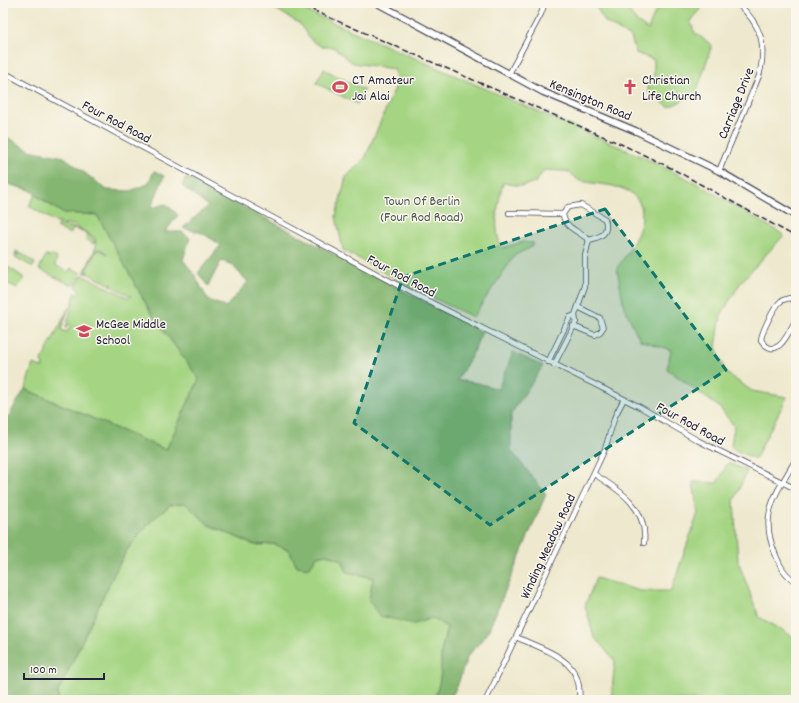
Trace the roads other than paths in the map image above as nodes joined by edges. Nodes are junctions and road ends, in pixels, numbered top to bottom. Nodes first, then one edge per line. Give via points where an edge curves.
1 (377, 3) edge
2 (545, 3) edge
3 (737, 3) edge
4 (3, 72) edge
5 (508, 74) junction
6 (719, 171) junction
7 (509, 214) dead end
8 (563, 214) junction
9 (796, 216) edge
10 (589, 240) junction
11 (796, 302) edge
12 (578, 307) junction
13 (575, 314) junction
14 (796, 319) edge
15 (573, 326) junction
16 (548, 362) junction
17 (554, 365) junction
18 (624, 399) junction
19 (796, 459) edge
20 (594, 474) junction
21 (783, 482) junction
22 (796, 489) edge
23 (644, 543) dead end
24 (796, 582) edge
25 (516, 637) junction
26 (486, 700) edge
27 (578, 700) edge

1 - 5 street, Kensington Road
2 - 5 street
3 - 6 street, Carriage Drive via 755,23 761,35 763,61
4 - 16 street, Four Rod Road via 414,294
5 - 6 street, Kensington Road
6 - 9 street, Kensington Road
7 - 8 street
8 - 10 street via 567,226
8 - 10 street via 568,207 581,205 605,219 605,232 599,238
10 - 12 street via 585,256 585,286
11 - 14 street via 790,298 778,304 762,333 761,340 771,348 777,347
12 - 13 street
12 - 15 street via 600,318 603,328 595,335
13 - 15 street via 576,322
13 - 16 street via 570,317
15 - 17 street
16 - 17 street, Four Rod Road
17 - 18 street, Four Rod Road
18 - 20 street, Winding Meadow Road
18 - 21 street, Four Rod Road via 697,440
19 - 21 street
20 - 23 street via 625,495 634,506 642,520
20 - 25 street, Winding Meadow Road
21 - 22 street, Four Rod Road
21 - 24 street via 767,519 768,532 781,568
25 - 26 street, Winding Meadow Road
25 - 27 street via 559,657 575,671 579,681

